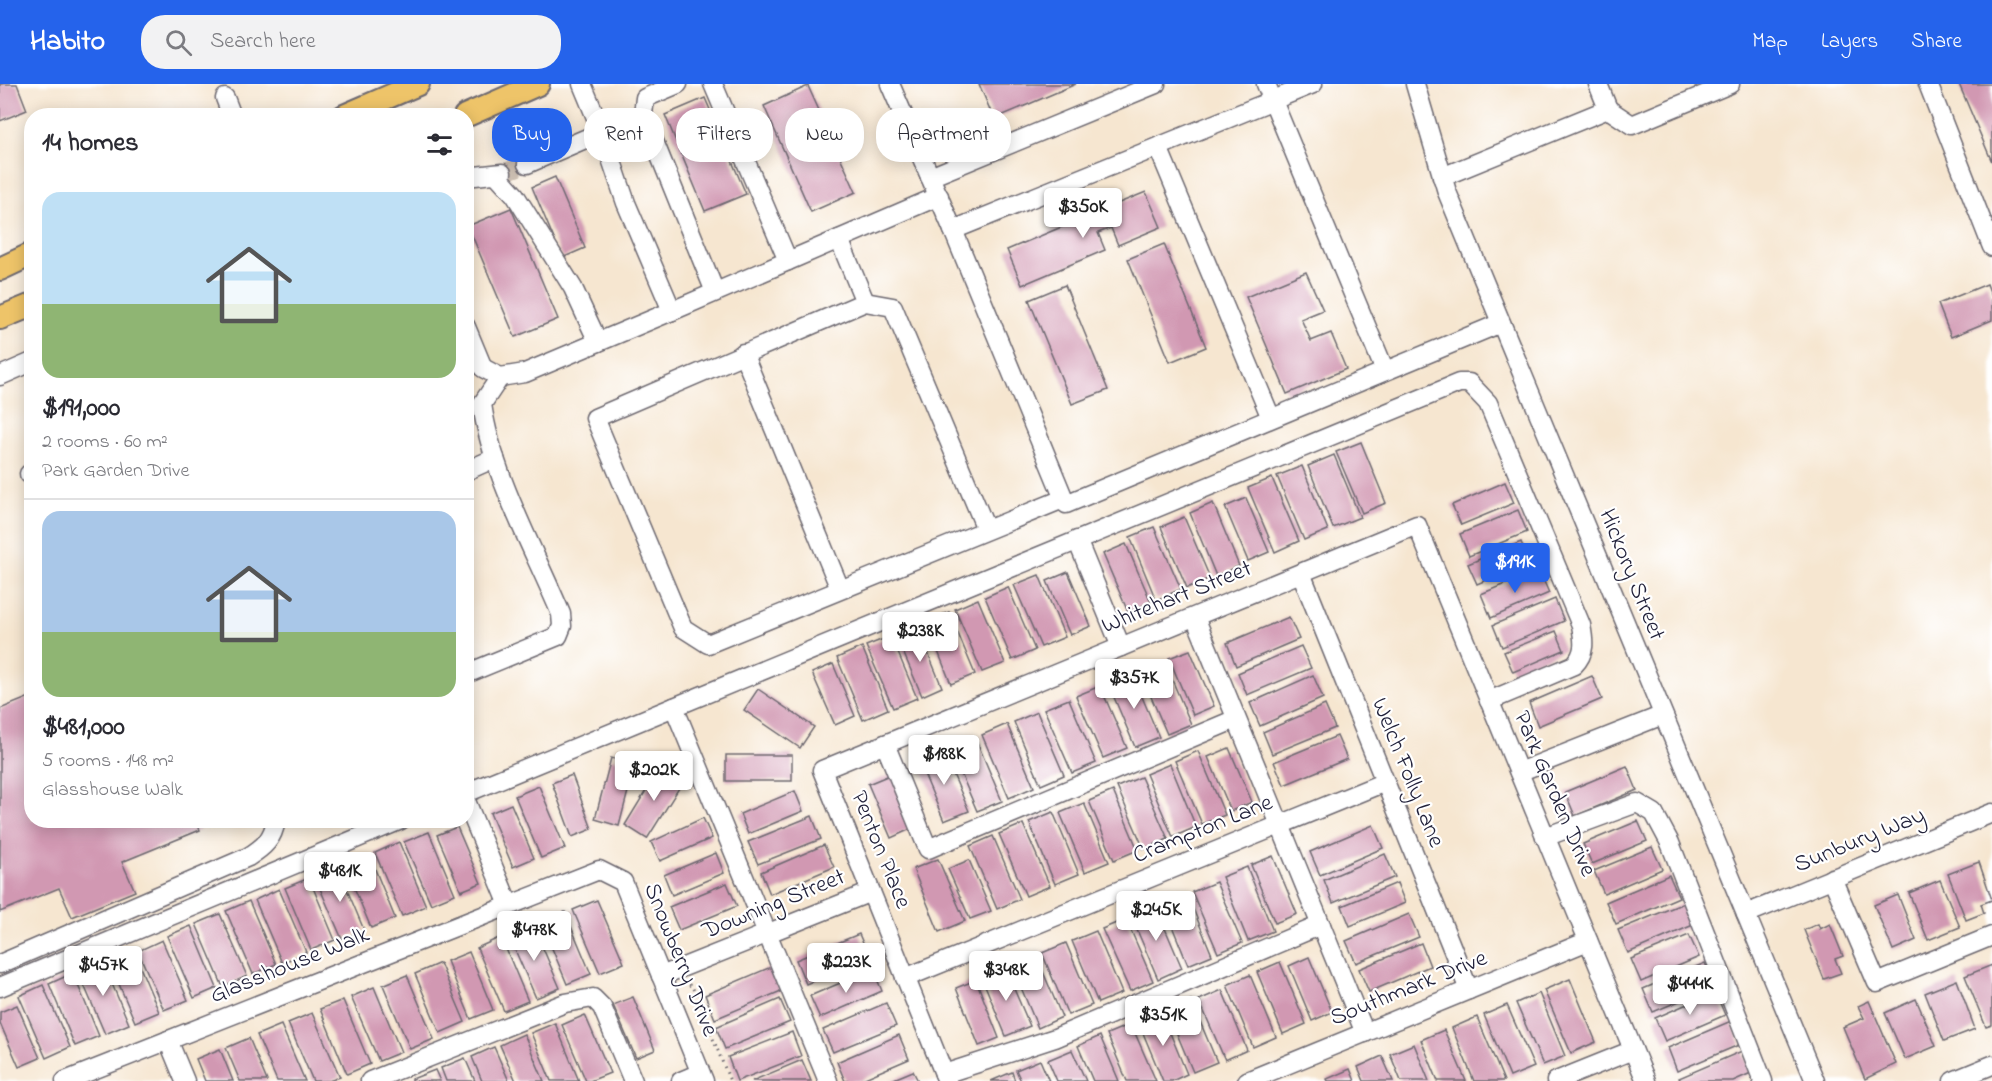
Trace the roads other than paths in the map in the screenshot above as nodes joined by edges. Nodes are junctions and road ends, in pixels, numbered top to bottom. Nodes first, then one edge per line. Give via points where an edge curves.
1 (418, 84) edge
2 (538, 84) edge
3 (582, 84) edge
4 (678, 84) edge
5 (713, 84) edge
6 (890, 84) edge
7 (1156, 84) edge
8 (1312, 84) edge
9 (1415, 84) edge
10 (1598, 84) edge
11 (1730, 84) edge
12 (1928, 84) edge
13 (1270, 92) edge
14 (225, 98) dead end
15 (229, 108) edge
16 (362, 108) edge
17 (592, 108) edge
18 (644, 108) edge
19 (1608, 109) junction
20 (474, 112) edge
21 (584, 140) edge
22 (1158, 147) junction
23 (612, 162) edge
24 (662, 162) edge
25 (527, 164) tunnel mouth
26 (474, 176) edge
27 (930, 177) junction
28 (1442, 177) junction
29 (939, 196) junction
30 (953, 230) junction
31 (839, 239) junction
32 (1992, 247) edge
33 (24, 258) edge
34 (788, 261) junction
35 (0, 268) edge
36 (715, 292) junction
37 (866, 302) junction
38 (24, 308) edge
39 (672, 311) junction
40 (0, 318) edge
41 (1501, 322) junction
42 (598, 342) junction
43 (474, 349) edge
44 (743, 353) junction
45 (24, 366) edge
46 (1385, 371) junction
47 (0, 376) edge
48 (500, 376) junction
49 (1271, 418) junction
50 (495, 458) junction
51 (474, 467) edge
52 (1063, 499) junction
53 (1417, 525) joint
54 (986, 529) junction
55 (1077, 540) junction
56 (1301, 573) junction
57 (840, 590) junction
58 (1195, 617) junction
59 (1121, 647) junction
60 (474, 671) edge
61 (1489, 701) junction
62 (674, 707) junction
63 (1663, 715) junction
64 (1236, 719) junction
65 (885, 744) junction
66 (822, 770) joint
67 (1519, 772) junction
68 (1385, 782) junction
69 (474, 790) edge
70 (1992, 813) edge
71 (474, 820) edge
72 (1279, 825) junction
73 (274, 828) edge
74 (382, 828) edge
75 (1545, 837) junction
76 (599, 870) joint
77 (1832, 878) junction
78 (871, 892) junction
79 (509, 905) junction
80 (1746, 914) junction
81 (1321, 925) junction
82 (767, 934) junction
83 (1992, 936) edge
84 (1588, 941) junction
85 (0, 964) edge
86 (661, 976) junction
87 (905, 978) junction
88 (0, 987) edge
89 (1469, 990) junction
90 (1365, 1033) junction
91 (168, 1040) junction
92 (1633, 1050) junction
93 (1992, 1065) edge
94 (702, 1077) edge
95 (945, 1077) edge
96 (65, 1081) edge
97 (185, 1081) edge
98 (370, 1081) edge
99 (633, 1081) edge
100 (681, 1081) edge
101 (828, 1081) edge
102 (1247, 1081) edge
103 (1556, 1081) edge
104 (1646, 1081) edge
105 (1763, 1081) edge
106 (1815, 1081) edge
107 (1953, 1081) edge

1 - 16 main road
2 - 20 main road
3 - 17 street
4 - 18 street via 645,98
5 - 34 street
6 - 27 street
7 - 27 street
8 - 13 street
9 - 28 street, Hickory Street
10 - 19 street
11 - 19 street via 1632,126
12 - 32 street
13 - 22 street
13 - 46 street
14 - 15 street
19 - 28 street
21 - 25 street
22 - 30 street
22 - 49 street
23 - 39 street
24 - 36 street
26 - 42 street via 499,173 573,288
27 - 29 street
28 - 41 street, Hickory Street
29 - 30 street
29 - 31 street
30 - 52 street
31 - 34 street
31 - 37 street
33 - 35 main road
34 - 36 street
36 - 39 street
37 - 44 street
37 - 54 street via 893,307
38 - 40 main road
39 - 42 street
41 - 46 street
41 - 63 street, Hickory Street
42 - 48 street via 525,373
43 - 48 street via 483,368
44 - 57 street
44 - 57 street via 595,418 683,628 708,644
45 - 47 street
46 - 49 street
48 - 50 street via 482,404
49 - 52 street via 1066,504
50 - 51 street
50 - 60 street via 561,614 562,626 558,636
52 - 54 street
53 - 56 street, Whitehart Street
53 - 61 street, Park Garden Drive
54 - 57 street
55 - 59 street
55 - 61 street via 1445,387 1469,383 1488,403 1581,625 1584,645 1574,665
55 - 62 street
56 - 58 street, Whitehart Street
56 - 68 street, Welch Folly Lane
58 - 59 street, Whitehart Street
58 - 64 street
59 - 65 street, Whitehart Street
61 - 67 street, Park Garden Drive
62 - 69 street
62 - 82 street
63 - 67 street
63 - 80 street, Hickory Street
64 - 65 street via 928,849
64 - 72 street
65 - 66 street, Whitehart Street
66 - 78 street, Penton Place
67 - 75 street, Park Garden Drive
68 - 72 street, Crampton Lane
68 - 89 street, Welch Folly Lane
70 - 77 street, Sunbury Way
71 - 79 street
72 - 81 street
72 - 87 street, Crampton Lane
73 - 85 street via 262,848 248,857
74 - 88 street
75 - 84 street, Park Garden Drive
75 - 105 street via 1637,803 1654,813 1670,843
76 - 79 street, Glasshouse Walk
76 - 86 street, Snowberry Drive via 623,882
77 - 80 street, Sunbury Way
77 - 83 street via 1876,983
78 - 82 street, Downing Street
78 - 87 street, Penton Place
79 - 91 street, Glasshouse Walk
80 - 106 street, Hickory Street
81 - 90 street
81 - 95 street via 1055,1038
82 - 86 street, Downing Street
82 - 101 street
84 - 89 street, Southmark Drive
84 - 92 street, Park Garden Drive
86 - 94 street, Snowberry Drive
87 - 95 street, Penton Place
89 - 90 street, Southmark Drive
90 - 102 street, Southmark Drive
91 - 96 street, Glasshouse Walk
91 - 97 street
92 - 103 street
92 - 104 street, Park Garden Drive
93 - 107 street
94 - 100 street
98 - 99 street via 565,1003 593,998 602,1006

